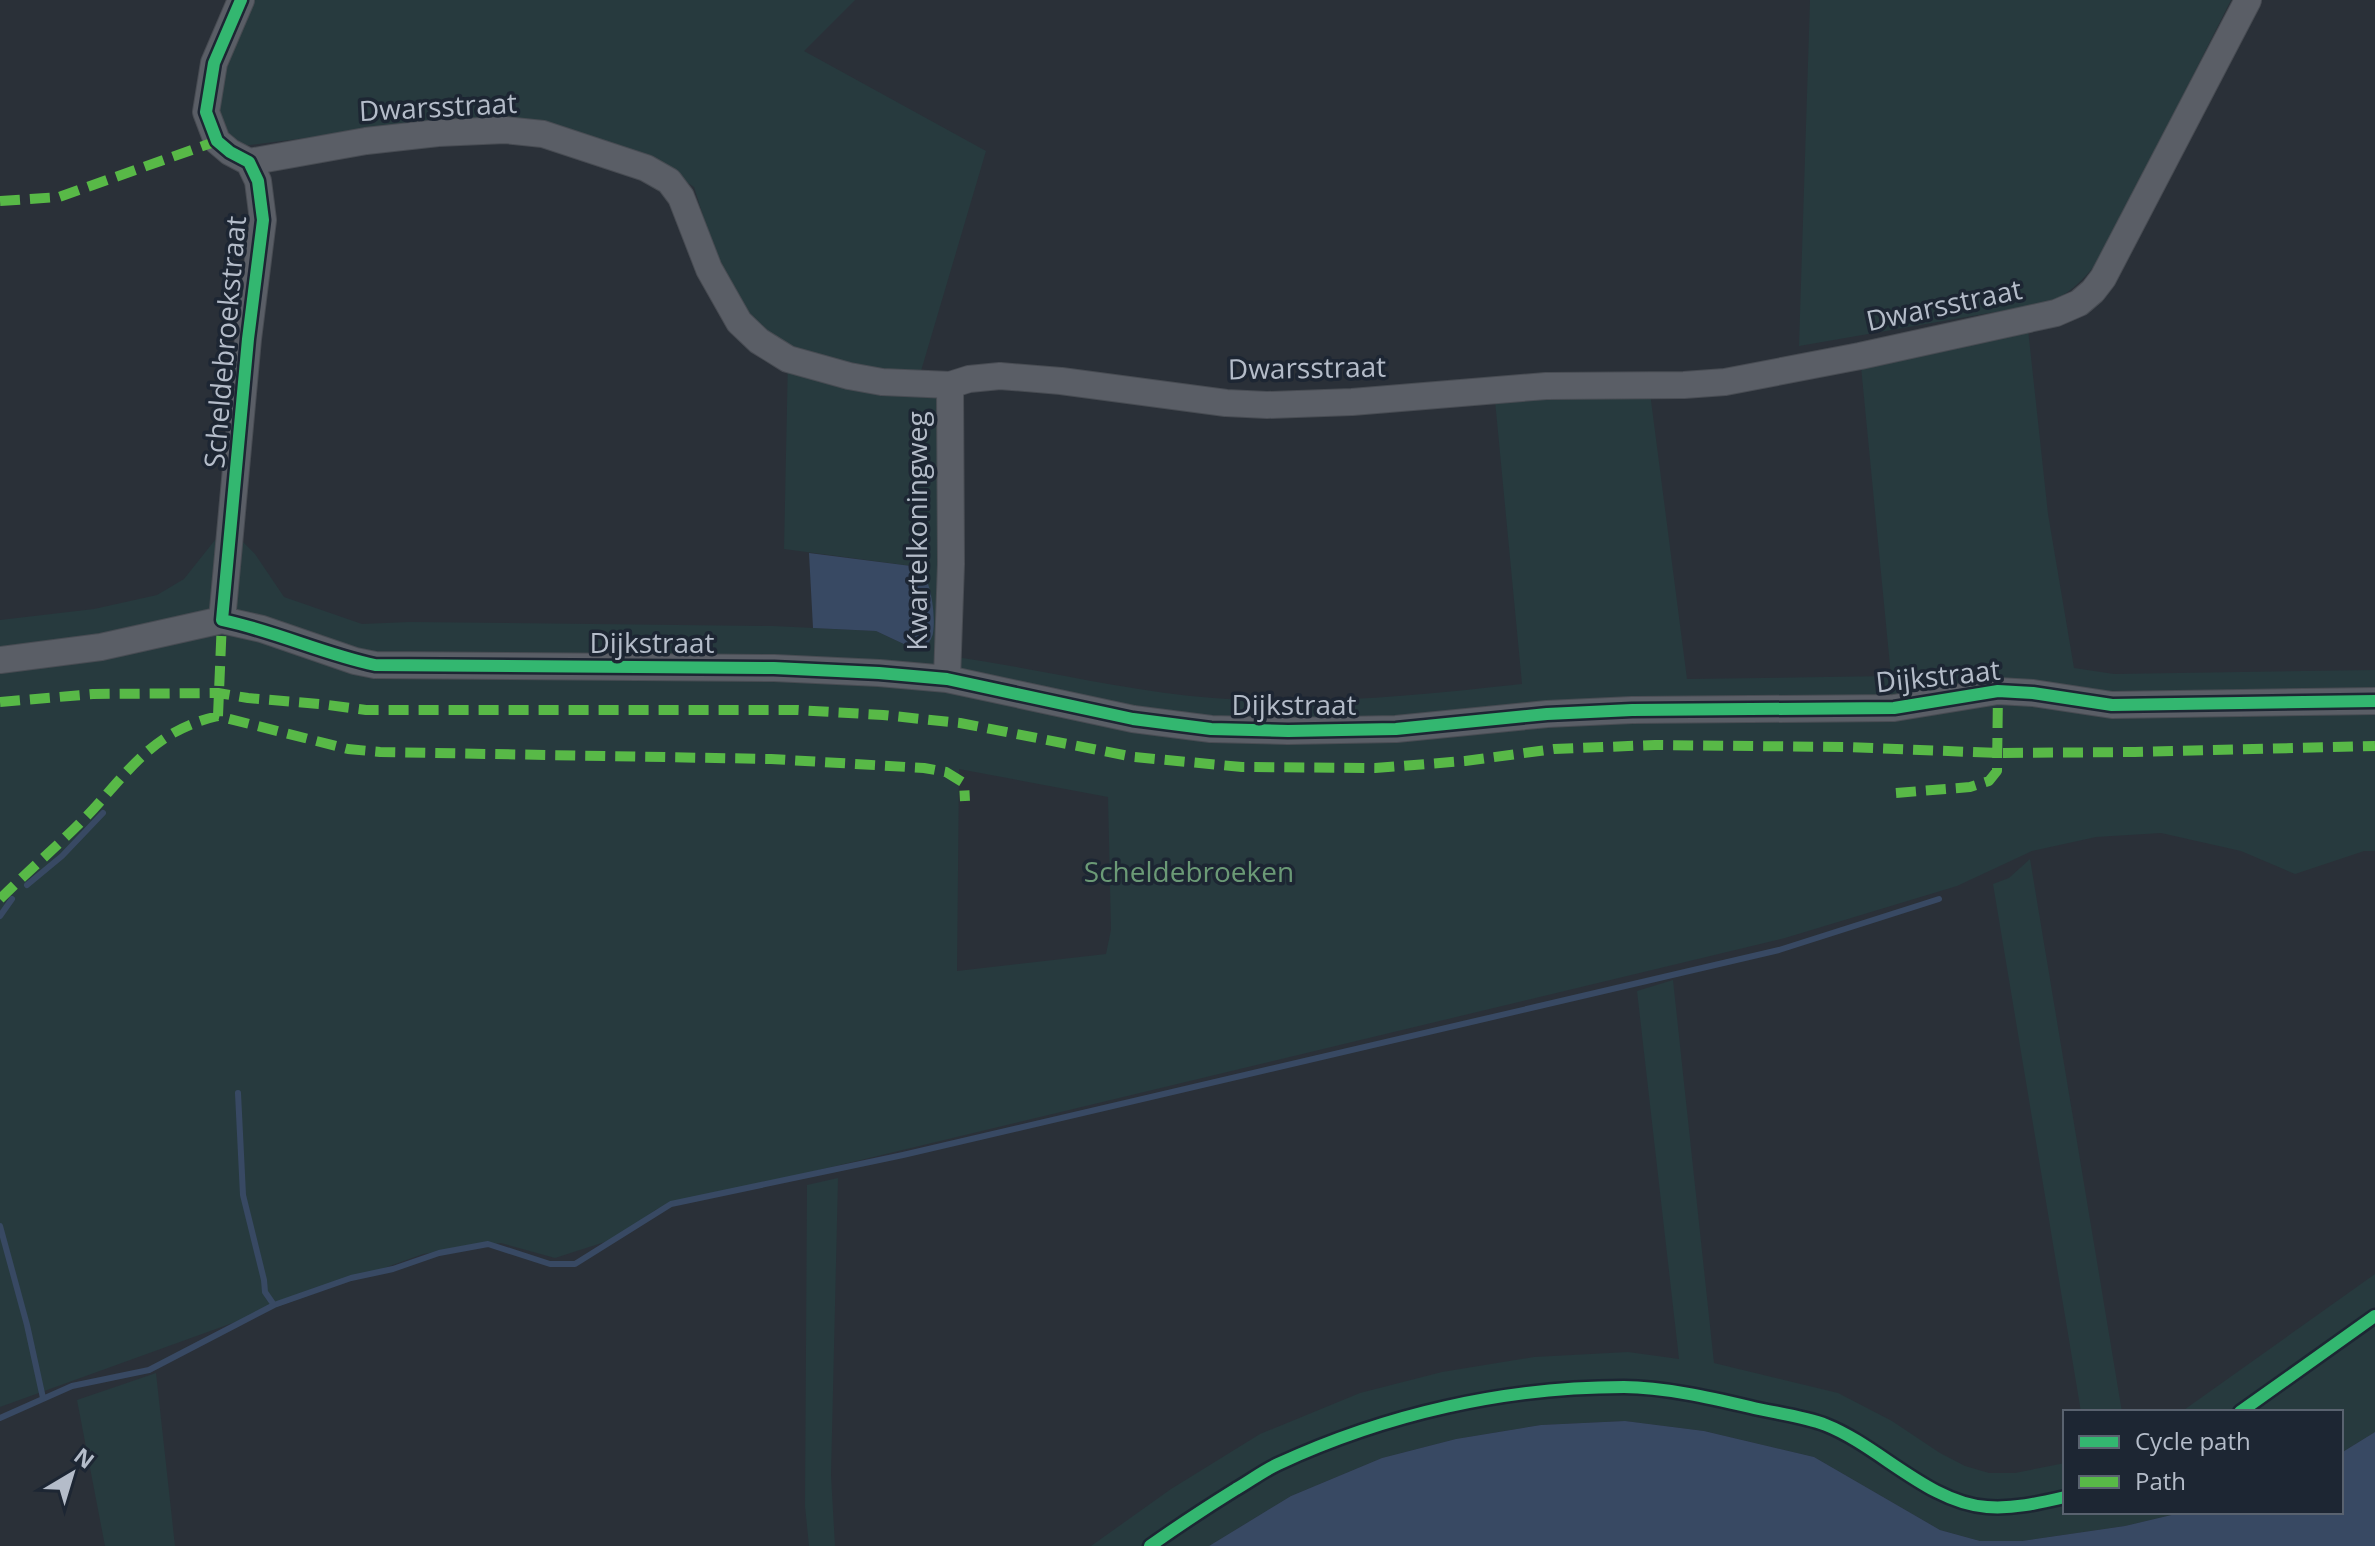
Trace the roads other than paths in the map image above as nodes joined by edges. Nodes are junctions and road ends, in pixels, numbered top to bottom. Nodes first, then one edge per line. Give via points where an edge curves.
1 (241, 0) edge
2 (2248, 0) edge
3 (249, 162) junction
4 (950, 385) junction
5 (222, 620) junction
6 (0, 660) edge
7 (947, 679) junction
8 (2375, 701) edge

1 - 3 street via 214,63 206,112 217,141
2 - 4 street, Dwarsstraat via 2103,278 2079,303 2056,313 1860,356 1684,385 1546,386 1267,405 1000,376
3 - 4 street, Dwarsstraat via 366,141 505,130 543,134 588,148 669,181 731,309 759,341 788,359 849,376
3 - 5 street, Scheldebroekstraat via 258,181 263,220
4 - 7 street, Kwartelkoningweg
5 - 6 street via 101,647
5 - 7 street, Dijkstraat via 375,665 774,668
7 - 8 street, Dijkstraat via 1133,719 1288,731 1396,729 1561,713 1894,708 1998,691 2112,705

